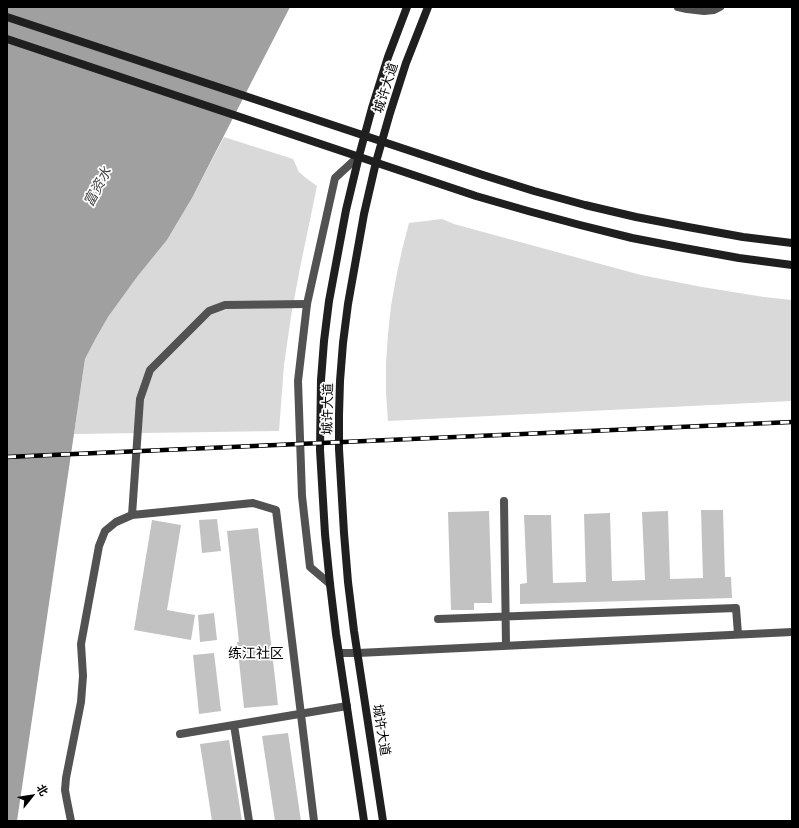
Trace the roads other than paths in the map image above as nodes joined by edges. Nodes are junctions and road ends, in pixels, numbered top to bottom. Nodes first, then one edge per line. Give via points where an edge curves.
1 (407, 7) edge
2 (428, 7) edge
3 (678, 7) edge
4 (720, 7) edge
5 (7, 17) edge
6 (7, 39) edge
7 (364, 136) junction
8 (382, 142) junction
9 (358, 156) junction
10 (376, 162) junction
11 (792, 243) edge
12 (792, 265) edge
13 (307, 304) junction
14 (504, 501) dead end
15 (132, 515) junction
16 (330, 584) junction
17 (506, 616) junction
18 (438, 619) dead end
19 (792, 632) edge
20 (738, 634) junction
21 (506, 646) junction
22 (339, 653) junction
23 (358, 653) junction
24 (347, 706) junction
25 (301, 714) junction
26 (234, 725) junction
27 (180, 734) dead end
28 (71, 821) edge
29 (249, 821) edge
30 (314, 821) edge
31 (364, 821) edge
32 (383, 821) edge

1 - 7 main road, 城许大道 via 388,57
2 - 8 main road, 城许大道 via 406,63
3 - 4 street via 704,11
5 - 7 main road
6 - 9 main road
7 - 8 main road
7 - 9 main road, 城许大道
8 - 10 main road, 城许大道
8 - 11 main road via 483,176 584,205 688,227
9 - 10 main road
9 - 13 street via 335,178
9 - 16 main road, 城许大道 via 329,301 321,380 320,450
10 - 12 main road via 484,198 632,238
10 - 23 main road, 城许大道 via 348,304 340,381 339,449 344,533
13 - 15 street via 225,306 209,311 150,370 140,399
13 - 16 street via 298,380 302,496 310,567
14 - 17 street
15 - 25 street via 253,503 276,510
15 - 28 street via 104,531 98,554 81,644 81,702 66,778
16 - 22 main road, 城许大道
17 - 18 street
17 - 20 street via 736,608
17 - 21 street
19 - 20 street
20 - 21 street
21 - 23 street
22 - 23 street
22 - 24 main road, 城许大道
23 - 32 main road, 城许大道
24 - 25 street
24 - 31 main road, 城许大道
25 - 26 street
25 - 30 street
26 - 27 street
26 - 29 street

